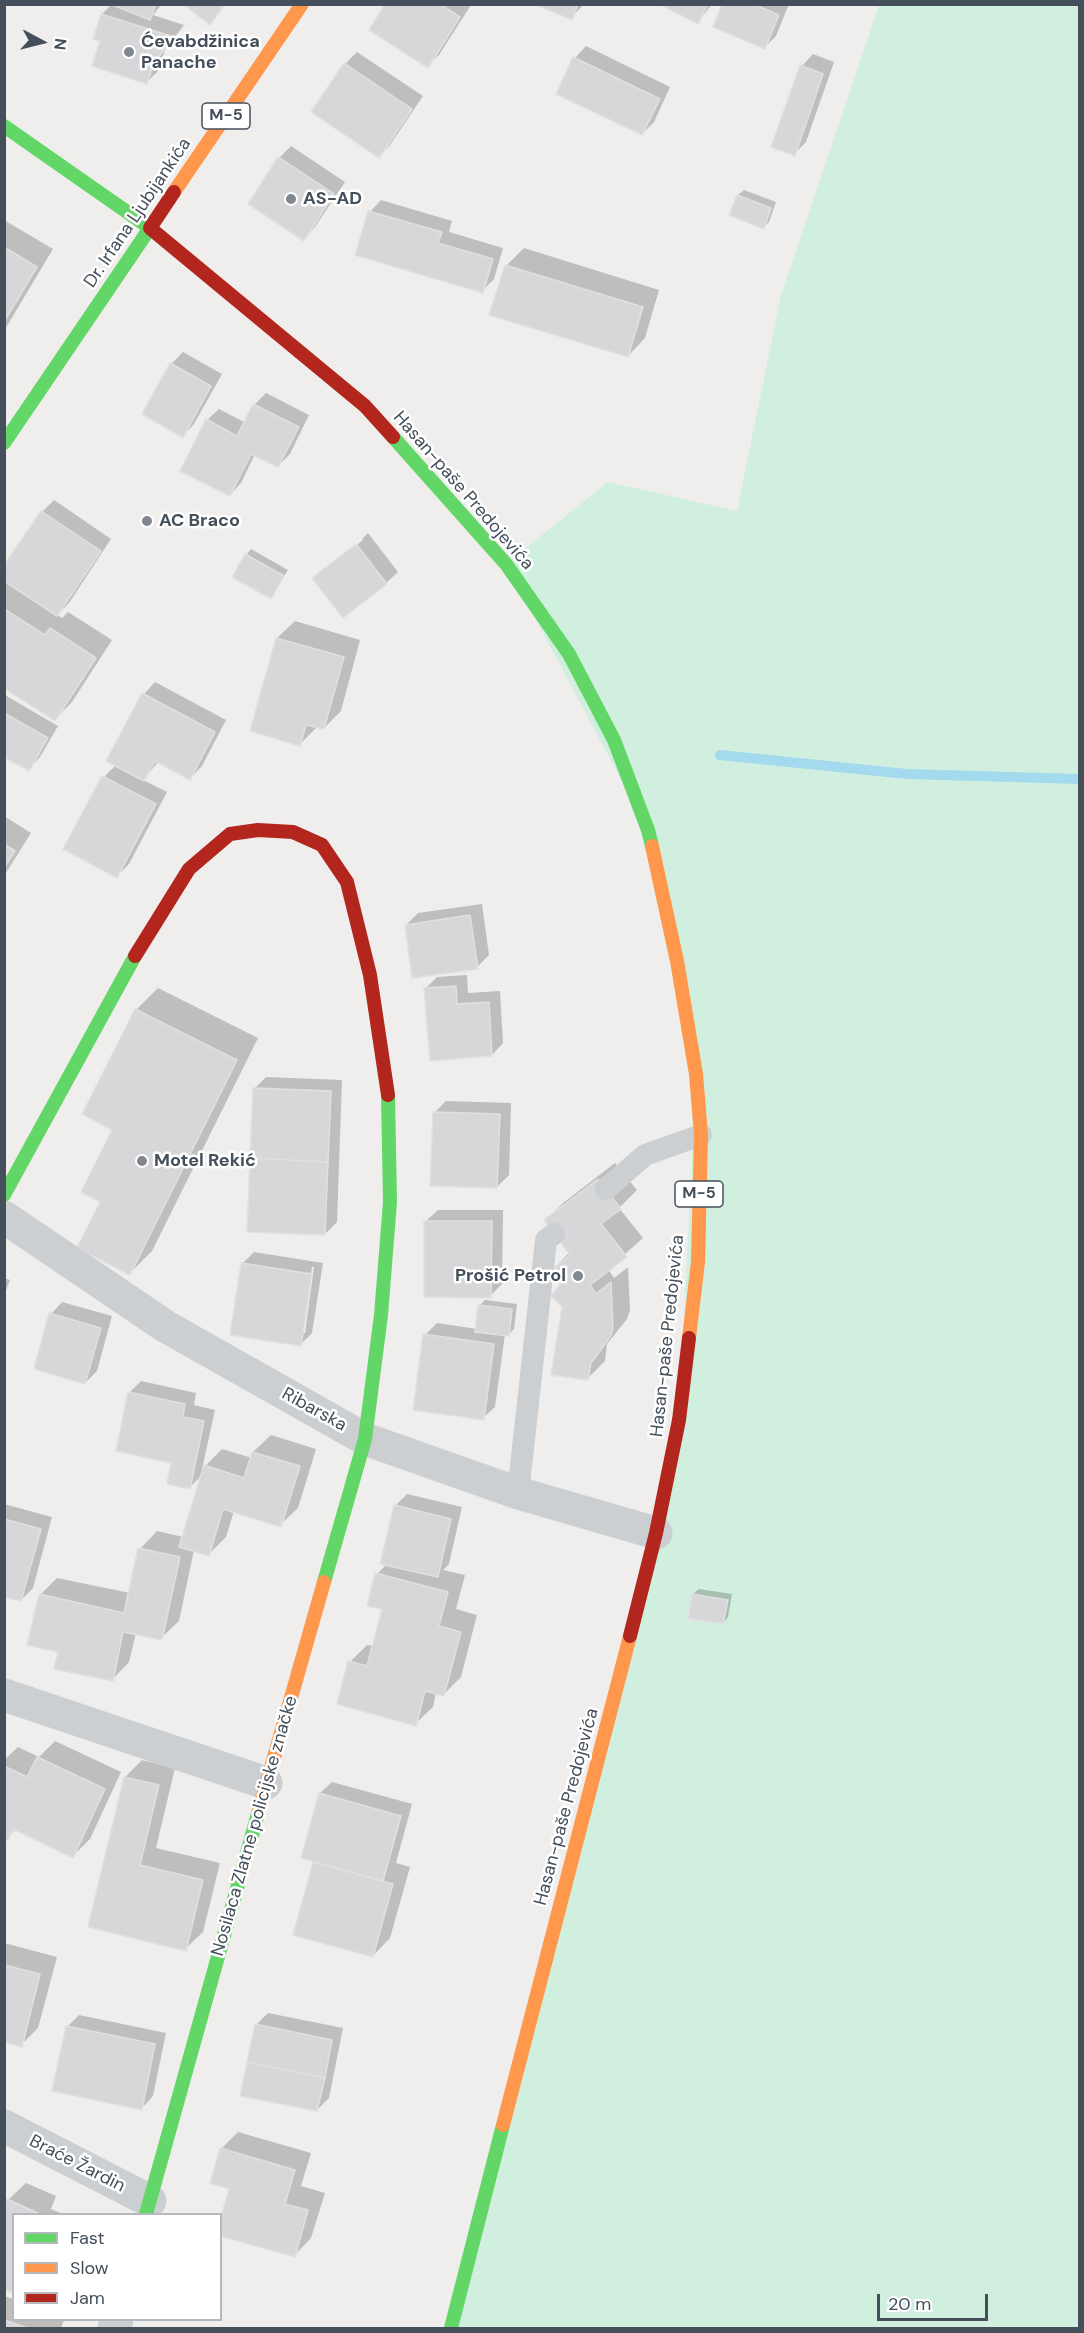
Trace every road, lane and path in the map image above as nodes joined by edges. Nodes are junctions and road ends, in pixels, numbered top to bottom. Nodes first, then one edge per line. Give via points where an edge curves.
1 (302, 4) edge
2 (4, 126) edge
3 (150, 228) junction
4 (4, 443) edge
5 (701, 1135) junction
6 (606, 1190) dead end
7 (4, 1195) edge
8 (4, 1217) edge
9 (554, 1234) dead end
10 (365, 1438) junction
11 (519, 1493) junction
12 (656, 1533) junction
13 (4, 1695) edge
14 (266, 1784) junction
15 (4, 2126) edge
16 (148, 2208) edge
17 (450, 2328) edge

1 - 3 main road, Dr. Irfana Ljubijankića / M-5
2 - 3 main road, Hasan-paše Predojevića
3 - 4 main road, Dr. Irfana Ljubijankića
3 - 5 main road, Hasan-paše Predojevića / M-5 via 365,406 506,564 569,654 614,740 648,830 681,984 696,1074
5 - 6 lane via 645,1155
5 - 12 main road, Hasan-paše Predojevića / M-5 via 695,1284 679,1420
7 - 10 main road, Nosilaca Zlatne policijske značke via 130,964 189,869 230,834 258,830 293,832 322,845 347,882 370,975 390,1107 390,1202
8 - 10 street, Ribarska via 165,1326
9 - 11 lane via 546,1240
10 - 11 street, Ribarska
10 - 14 main road, Nosilaca Zlatne policijske značke
11 - 12 street, Ribarska
12 - 17 main road, Hasan-paše Predojevića / M-5
13 - 14 street
14 - 16 main road, Nosilaca Zlatne policijske značke
15 - 16 street, Braće Žardin

